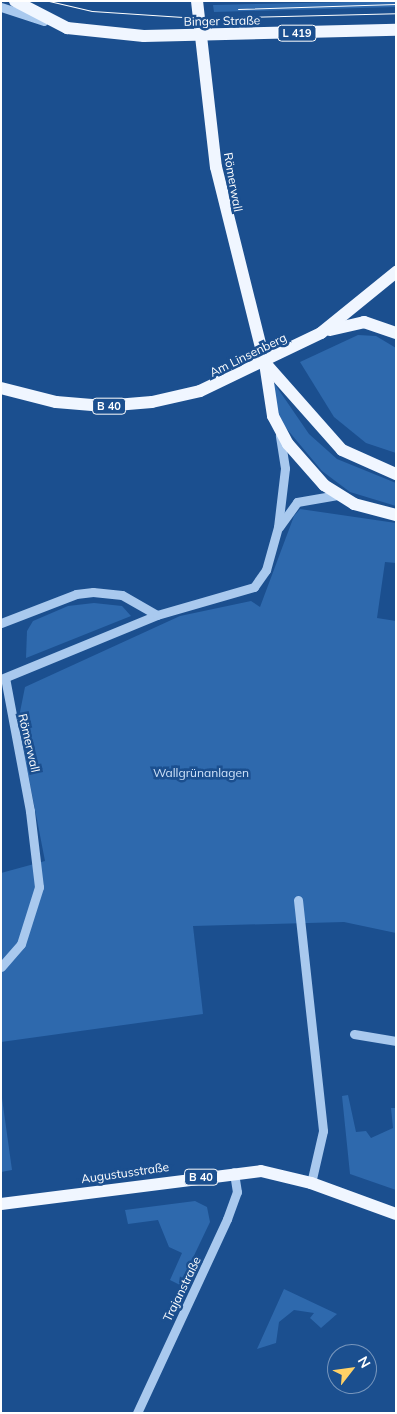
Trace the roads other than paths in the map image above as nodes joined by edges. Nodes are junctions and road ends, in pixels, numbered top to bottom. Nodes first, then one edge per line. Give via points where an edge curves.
1 (14, 1) edge
2 (197, 1) edge
3 (1, 7) edge
4 (50, 23) junction
5 (396, 30) edge
6 (199, 35) junction
7 (396, 272) edge
8 (321, 333) junction
9 (396, 333) edge
10 (265, 362) junction
11 (1, 388) edge
12 (280, 432) junction
13 (396, 474) edge
14 (337, 495) junction
15 (396, 515) edge
16 (278, 527) junction
17 (156, 615) junction
18 (1, 623) edge
19 (3, 678) edge
20 (298, 900) dead end
21 (1, 967) edge
22 (354, 1034) dead end
23 (396, 1041) edge
24 (234, 1172) junction
25 (311, 1183) junction
26 (1, 1204) edge
27 (396, 1214) edge
28 (137, 1413) edge

1 - 4 main road, L 419
2 - 6 main road, Römerwall
3 - 4 street
4 - 6 main road, Binger Straße / L 419 via 144,36
5 - 6 main road, Binger Straße / L 419
6 - 10 main road, Römerwall via 220,190
7 - 8 main road, Am Linsenberg
8 - 9 main road, B 40 via 364,322
8 - 10 main road, Am Linsenberg / B 40
10 - 11 main road, Am Linsenberg / B 40 via 216,386 128,405 56,402
10 - 12 main road, Römerwall via 268,397
10 - 13 main road, Römerwall via 342,450
12 - 14 main road, Römerwall via 312,473
12 - 16 street, Römerwall via 285,468
14 - 15 main road, Römerwall
14 - 16 street, Römerwall via 297,502
16 - 17 street, Römerwall via 266,570 254,587
17 - 18 street via 122,595 92,592
17 - 19 street, Römerwall
19 - 21 street, Römerwall via 30,811 39,887 21,944
20 - 25 street via 323,1131
22 - 23 street
24 - 25 main road, Augustusstraße / B 40 via 261,1171
24 - 26 main road, Augustusstraße / B 40
24 - 28 street, Trajanstraße via 236,1196 209,1264
25 - 27 main road, Augustusstraße / B 40

